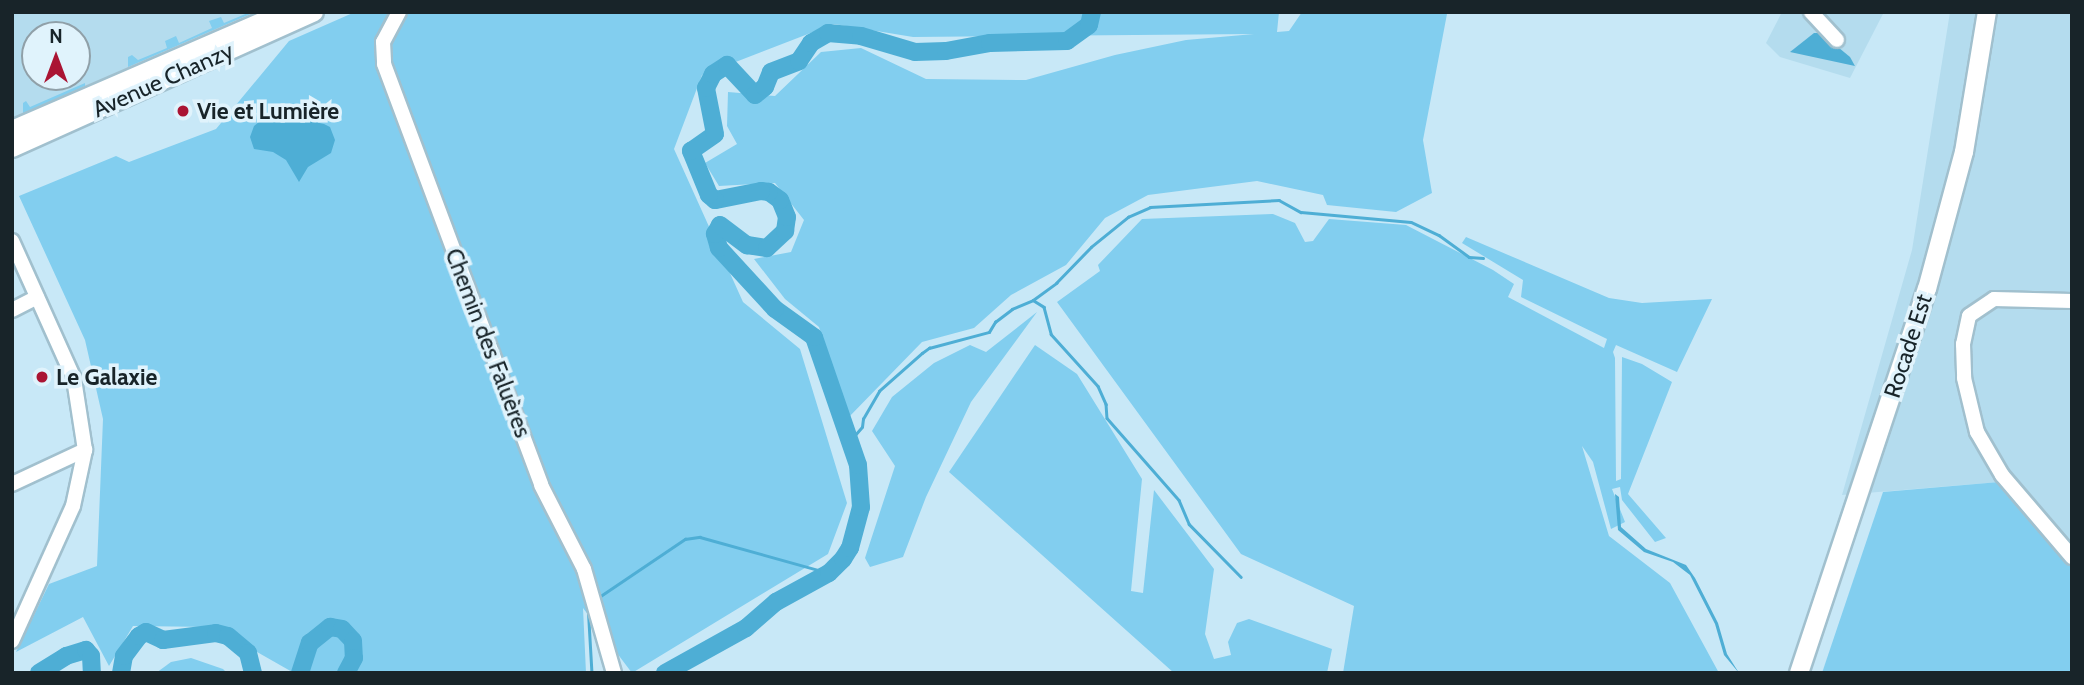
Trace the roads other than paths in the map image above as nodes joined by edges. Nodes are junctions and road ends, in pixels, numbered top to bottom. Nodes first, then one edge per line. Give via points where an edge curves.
1 (285, 12) edge
2 (314, 12) edge
3 (399, 12) edge
4 (1811, 12) edge
5 (1987, 12) edge
6 (1837, 40) dead end
7 (12, 130) edge
8 (12, 148) edge
9 (12, 241) edge
10 (12, 249) edge
11 (22, 266) junction
12 (37, 297) junction
13 (2072, 301) edge
14 (12, 310) edge
15 (85, 450) junction
16 (12, 484) edge
17 (2072, 557) edge
18 (12, 640) edge
19 (614, 673) edge
20 (1799, 673) edge

1 - 7 main road, Avenue Chanzy
2 - 8 main road, Avenue Chanzy
3 - 19 street, Chemin des Faluères via 383,42 384,64 541,485 584,569
4 - 6 street
5 - 20 main road, Rocade Est via 1964,152 1927,289
9 - 11 street
10 - 11 street
11 - 12 street
12 - 14 street
12 - 15 street via 74,379
13 - 17 street via 1994,299 1969,316 1963,344 1964,378 1977,432 2003,475
15 - 16 street
15 - 18 street via 73,506

